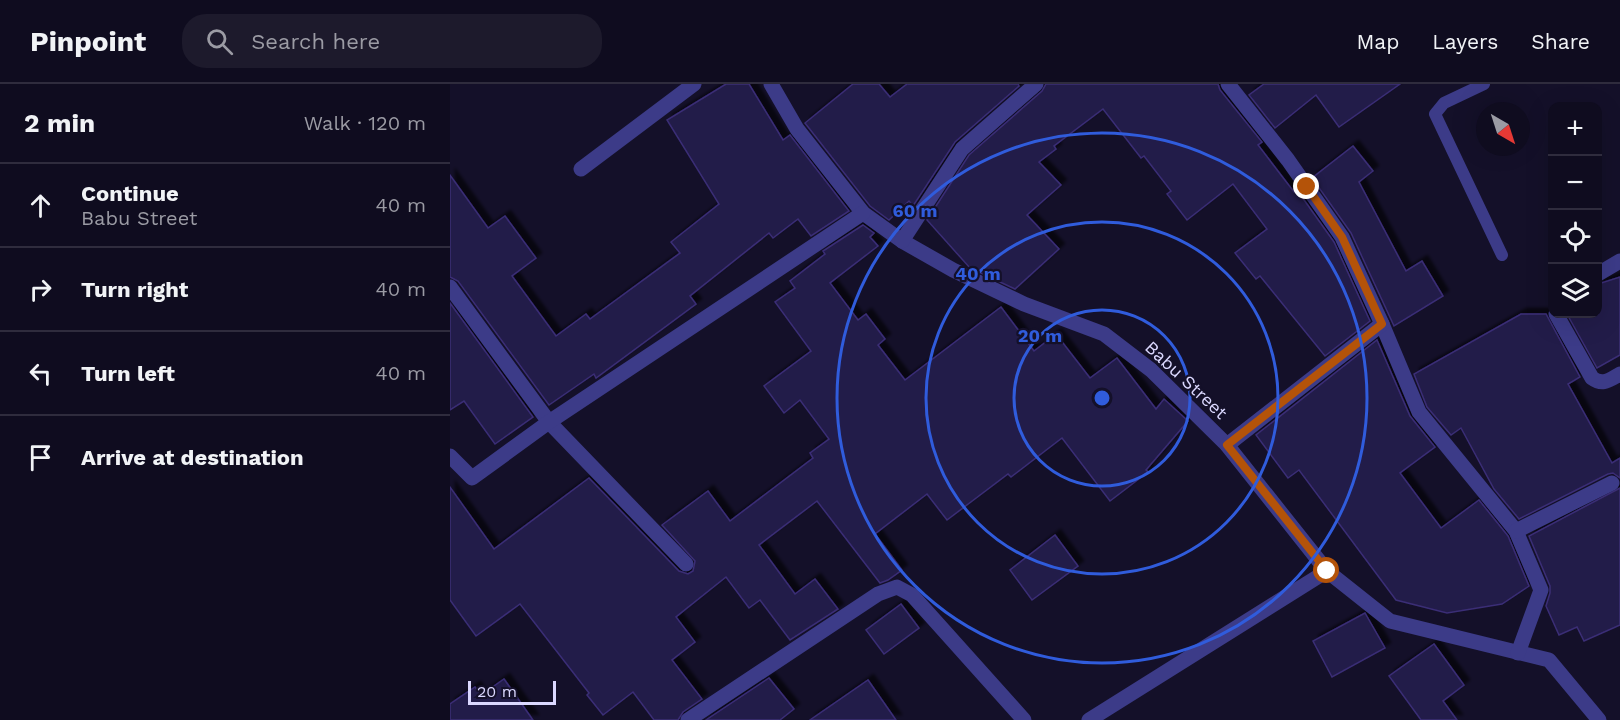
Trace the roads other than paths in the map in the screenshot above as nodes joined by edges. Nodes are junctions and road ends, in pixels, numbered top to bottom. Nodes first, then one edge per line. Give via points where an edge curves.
1 (694, 84) edge
2 (771, 84) edge
3 (1036, 84) edge
4 (1228, 84) edge
5 (1484, 84) edge
6 (581, 169) dead end
7 (863, 213) junction
8 (902, 241) junction
9 (1502, 255) dead end
10 (1620, 261) edge
11 (1602, 272) edge
12 (450, 287) edge
13 (1558, 318) edge
14 (1382, 324) junction
15 (1620, 374) edge
16 (549, 423) junction
17 (1227, 445) junction
18 (450, 456) edge
19 (1612, 483) dead end
20 (1516, 531) junction
21 (687, 564) dead end
22 (1327, 571) junction
23 (1518, 653) junction
24 (688, 720) edge
25 (1024, 720) edge
26 (1089, 720) edge
27 (1599, 720) edge

1 - 6 street
2 - 7 street, Babu Street via 797,129
3 - 8 street via 962,149
4 - 14 street via 1342,237
5 - 9 lane via 1444,103 1435,114
7 - 8 street, Babu Street
7 - 16 street
8 - 17 street, Babu Street via 1024,304 1104,334 1151,370
10 - 11 street
12 - 16 street
13 - 15 street via 1592,378 1605,383
14 - 17 street
14 - 20 street via 1419,412
16 - 18 street via 472,478
16 - 21 street
17 - 22 street, Babu Street
19 - 20 street
20 - 23 street via 1541,590
22 - 23 street, Babu Street via 1390,621
22 - 26 street
23 - 27 street, Babu Street via 1549,660
24 - 25 street via 878,594 897,587 912,595

